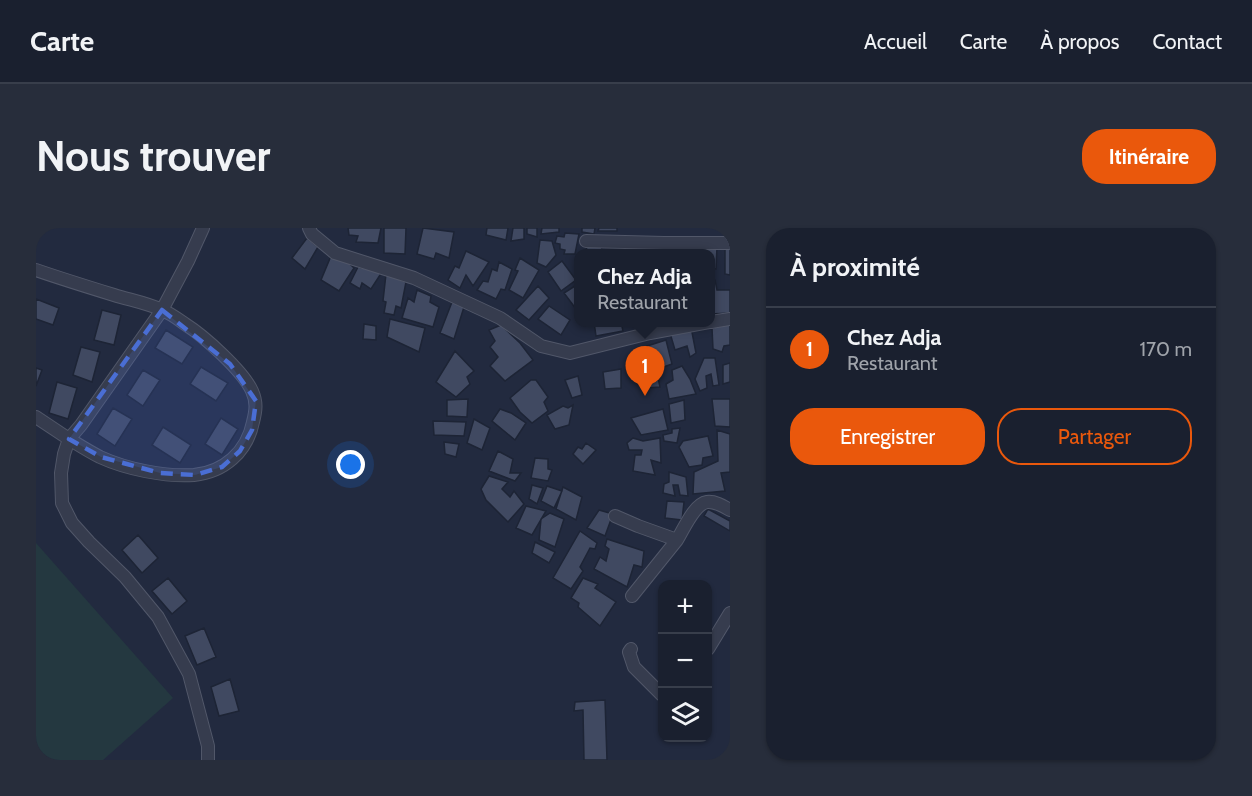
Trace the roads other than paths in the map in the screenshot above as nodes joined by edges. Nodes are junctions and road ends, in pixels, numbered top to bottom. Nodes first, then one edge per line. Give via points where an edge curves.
1 (203, 228) edge
2 (309, 228) edge
3 (586, 241) dead end
4 (730, 243) edge
5 (36, 270) edge
6 (162, 310) junction
7 (730, 319) edge
8 (715, 321) edge
9 (683, 327) edge
10 (36, 417) edge
11 (69, 440) junction
12 (730, 510) edge
13 (615, 516) dead end
14 (677, 540) junction
15 (632, 596) dead end
16 (730, 614) edge
17 (712, 643) edge
18 (631, 649) dead end
19 (658, 690) edge
20 (208, 760) edge

1 - 6 street
2 - 9 street via 335,253 414,278 500,318 541,346 570,353
3 - 4 street
5 - 6 street
6 - 11 street
6 - 11 street via 210,344 251,388 256,411 248,441 222,467 176,475 101,458
7 - 8 street
10 - 11 street
11 - 20 street via 61,473 62,503 72,523 158,617 189,674 208,746
12 - 14 street via 718,503 707,502 697,507
13 - 14 street
14 - 15 street
16 - 17 street
18 - 19 street via 634,667

